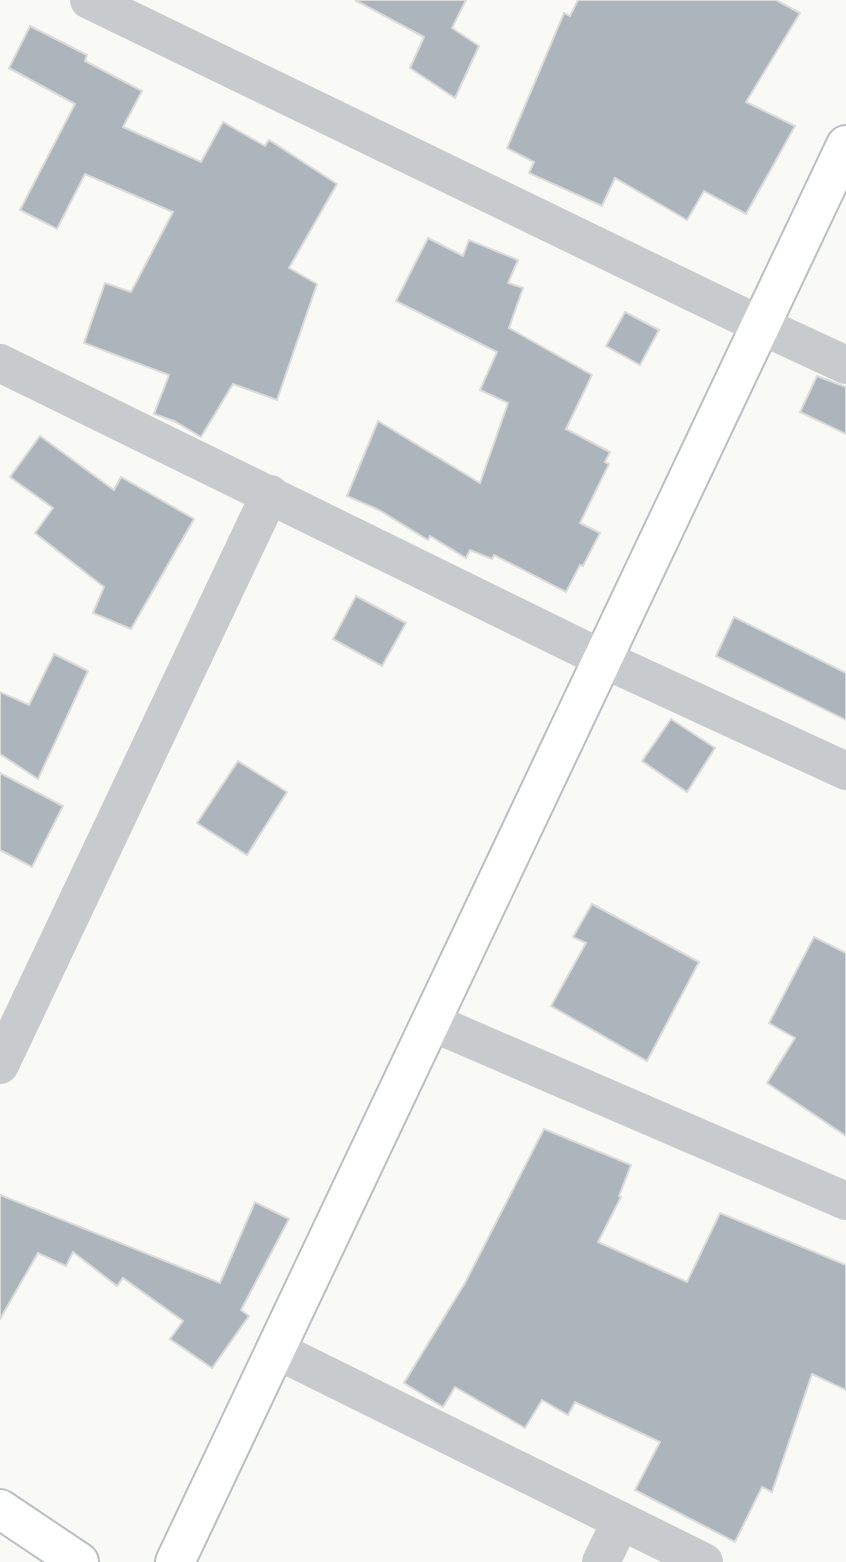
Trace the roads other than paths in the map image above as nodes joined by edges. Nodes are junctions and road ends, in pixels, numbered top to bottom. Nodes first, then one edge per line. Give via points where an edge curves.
1 (89, 0) edge
2 (846, 145) edge
3 (760, 325) junction
4 (0, 363) edge
5 (846, 365) edge
6 (270, 494) junction
7 (603, 659) junction
8 (846, 771) edge
9 (431, 1023) junction
10 (0, 1065) edge
11 (846, 1201) edge
12 (276, 1350) junction
13 (0, 1508) edge
14 (621, 1521) junction
15 (78, 1562) edge
16 (175, 1562) edge
17 (601, 1562) edge
18 (704, 1562) edge

1 - 3 street
2 - 3 street
3 - 5 street
3 - 7 street
4 - 6 street
6 - 7 street
6 - 10 street
7 - 8 street
7 - 9 street
9 - 11 street
9 - 12 street
12 - 14 street
12 - 16 street
13 - 15 street
14 - 17 street
14 - 18 street

